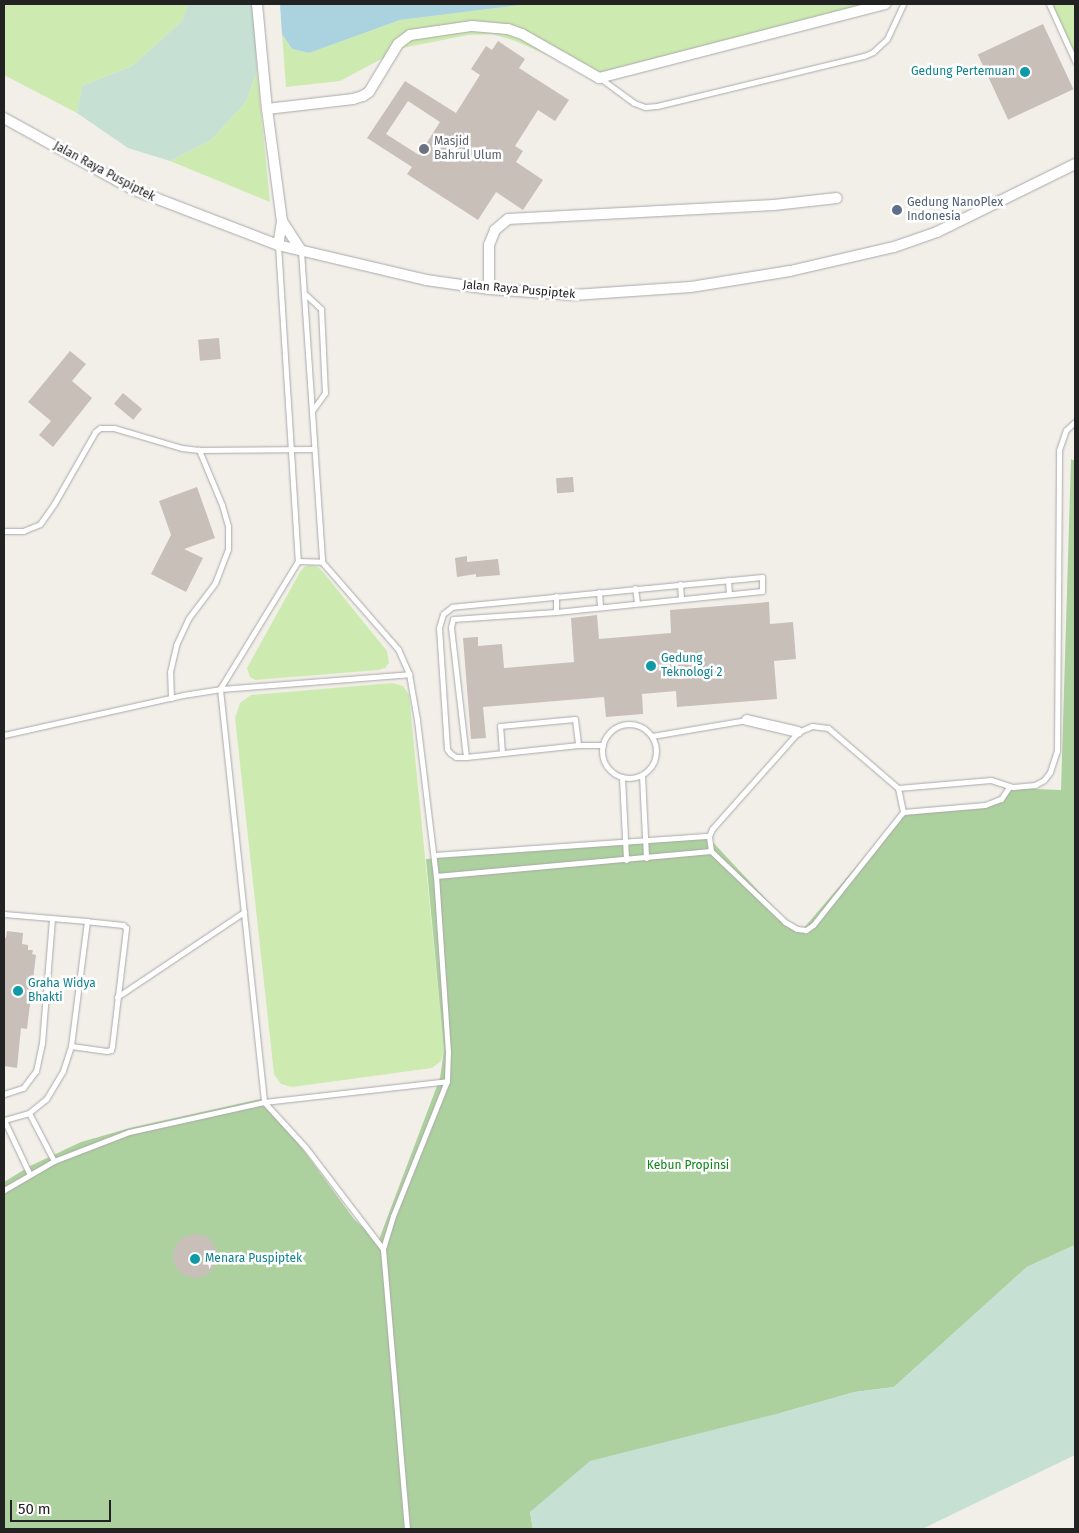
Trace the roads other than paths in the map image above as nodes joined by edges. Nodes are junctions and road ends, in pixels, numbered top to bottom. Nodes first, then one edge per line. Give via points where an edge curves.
1 (257, 4) edge
2 (886, 4) edge
3 (903, 4) edge
4 (1050, 4) edge
5 (1075, 61) edge
6 (599, 78) junction
7 (267, 109) junction
8 (4, 118) edge
9 (1075, 164) edge
10 (837, 198) dead end
11 (282, 221) junction
12 (278, 245) junction
13 (301, 250) junction
14 (489, 289) junction
15 (304, 293) junction
16 (312, 412) junction
17 (1075, 422) edge
18 (313, 449) junction
19 (199, 450) junction
20 (291, 450) junction
21 (4, 531) edge
22 (298, 560) junction
23 (322, 562) junction
24 (728, 580) junction
25 (680, 584) junction
26 (635, 588) junction
27 (599, 592) junction
28 (729, 594) junction
29 (556, 596) junction
30 (681, 598) junction
31 (637, 602) junction
32 (600, 607) junction
33 (556, 612) junction
34 (451, 627) junction
35 (439, 628) junction
36 (409, 674) junction
37 (220, 689) junction
38 (171, 698) junction
39 (747, 720) joint
40 (798, 732) junction
41 (4, 736) edge
42 (652, 736) junction
43 (578, 745) junction
44 (603, 745) junction
45 (502, 753) junction
46 (466, 758) junction
47 (642, 775) junction
48 (622, 777) junction
49 (1009, 787) junction
50 (898, 788) junction
51 (903, 812) junction
52 (708, 836) junction
53 (645, 842) junction
54 (625, 843) junction
55 (711, 851) junction
56 (434, 854) junction
57 (646, 858) junction
58 (626, 860) junction
59 (436, 876) junction
60 (244, 912) junction
61 (4, 914) edge
62 (52, 918) junction
63 (87, 921) junction
64 (117, 996) junction
65 (71, 1046) junction
66 (447, 1081) junction
67 (4, 1094) edge
68 (264, 1102) junction
69 (29, 1113) junction
70 (4, 1120) edge
71 (54, 1161) junction
72 (29, 1173) junction
73 (4, 1190) edge
74 (383, 1249) junction
75 (407, 1529) edge

1 - 7 street
2 - 6 street
3 - 6 lane via 887,39 864,56 645,107
4 - 5 lane
6 - 7 street via 522,34 488,26 472,26 410,35 403,39 363,96
7 - 11 street
8 - 12 street, Jalan Raya Puspiptek via 132,189
9 - 14 street, Jalan Raya Puspiptek via 921,238 790,271 691,287 643,291 574,295
10 - 14 street via 774,205 508,219 495,230 489,245
11 - 12 street
11 - 13 street
12 - 13 street, Jalan Raya Puspiptek
12 - 20 lane
13 - 14 street, Jalan Raya Puspiptek via 386,272
13 - 15 lane
15 - 16 lane
15 - 16 lane via 321,308 325,393
16 - 18 lane
17 - 49 lane via 1066,430 1058,450 1057,751 1044,780 1035,785
18 - 20 lane
18 - 23 lane
19 - 20 lane
19 - 21 lane via 114,428 100,428 94,432 40,524 23,531
19 - 38 lane via 228,526 228,549 215,583 188,620 176,645 170,672
20 - 22 lane
22 - 23 lane
22 - 37 lane
23 - 36 lane via 398,649
24 - 25 lane
24 - 28 lane
24 - 28 lane via 761,576 763,590
25 - 26 lane
25 - 30 lane
26 - 27 lane
26 - 31 lane
27 - 29 lane
27 - 32 lane
28 - 30 lane
29 - 33 lane
29 - 35 lane via 452,607 443,614
30 - 31 lane
31 - 32 lane
32 - 33 lane
33 - 34 lane via 457,617
34 - 35 lane
34 - 46 lane
35 - 46 lane via 447,749 456,757
36 - 37 lane
36 - 56 lane
37 - 38 lane
37 - 60 lane
38 - 41 lane
39 - 40 street
39 - 42 lane
40 - 50 lane via 812,726 828,728
40 - 52 lane
42 - 44 lane via 638,725 623,724 610,731
42 - 47 lane via 656,756
43 - 44 lane
43 - 45 lane
43 - 45 lane via 574,719 500,726
44 - 48 lane via 604,761 614,774
45 - 46 lane
47 - 48 lane
47 - 53 lane
48 - 54 lane
49 - 50 lane via 991,780
49 - 51 lane via 1001,799 985,805
50 - 51 lane
51 - 55 lane via 813,925 804,930 785,922
52 - 53 lane
52 - 55 lane
53 - 54 lane
53 - 57 lane
54 - 56 lane
54 - 58 lane
55 - 57 lane
56 - 59 lane
57 - 58 lane
58 - 59 lane
59 - 66 lane via 448,1051
60 - 64 lane
60 - 68 lane
61 - 62 lane
62 - 63 lane
62 - 67 lane via 38,1064 23,1088
63 - 64 lane via 124,925 126,928
63 - 65 lane
64 - 65 lane via 111,1050
65 - 69 lane via 54,1087
66 - 68 lane
66 - 74 lane via 392,1216
68 - 71 lane via 129,1132
68 - 74 lane via 306,1148
69 - 70 lane
69 - 71 lane
70 - 72 lane
71 - 72 lane
72 - 73 lane
74 - 75 lane

